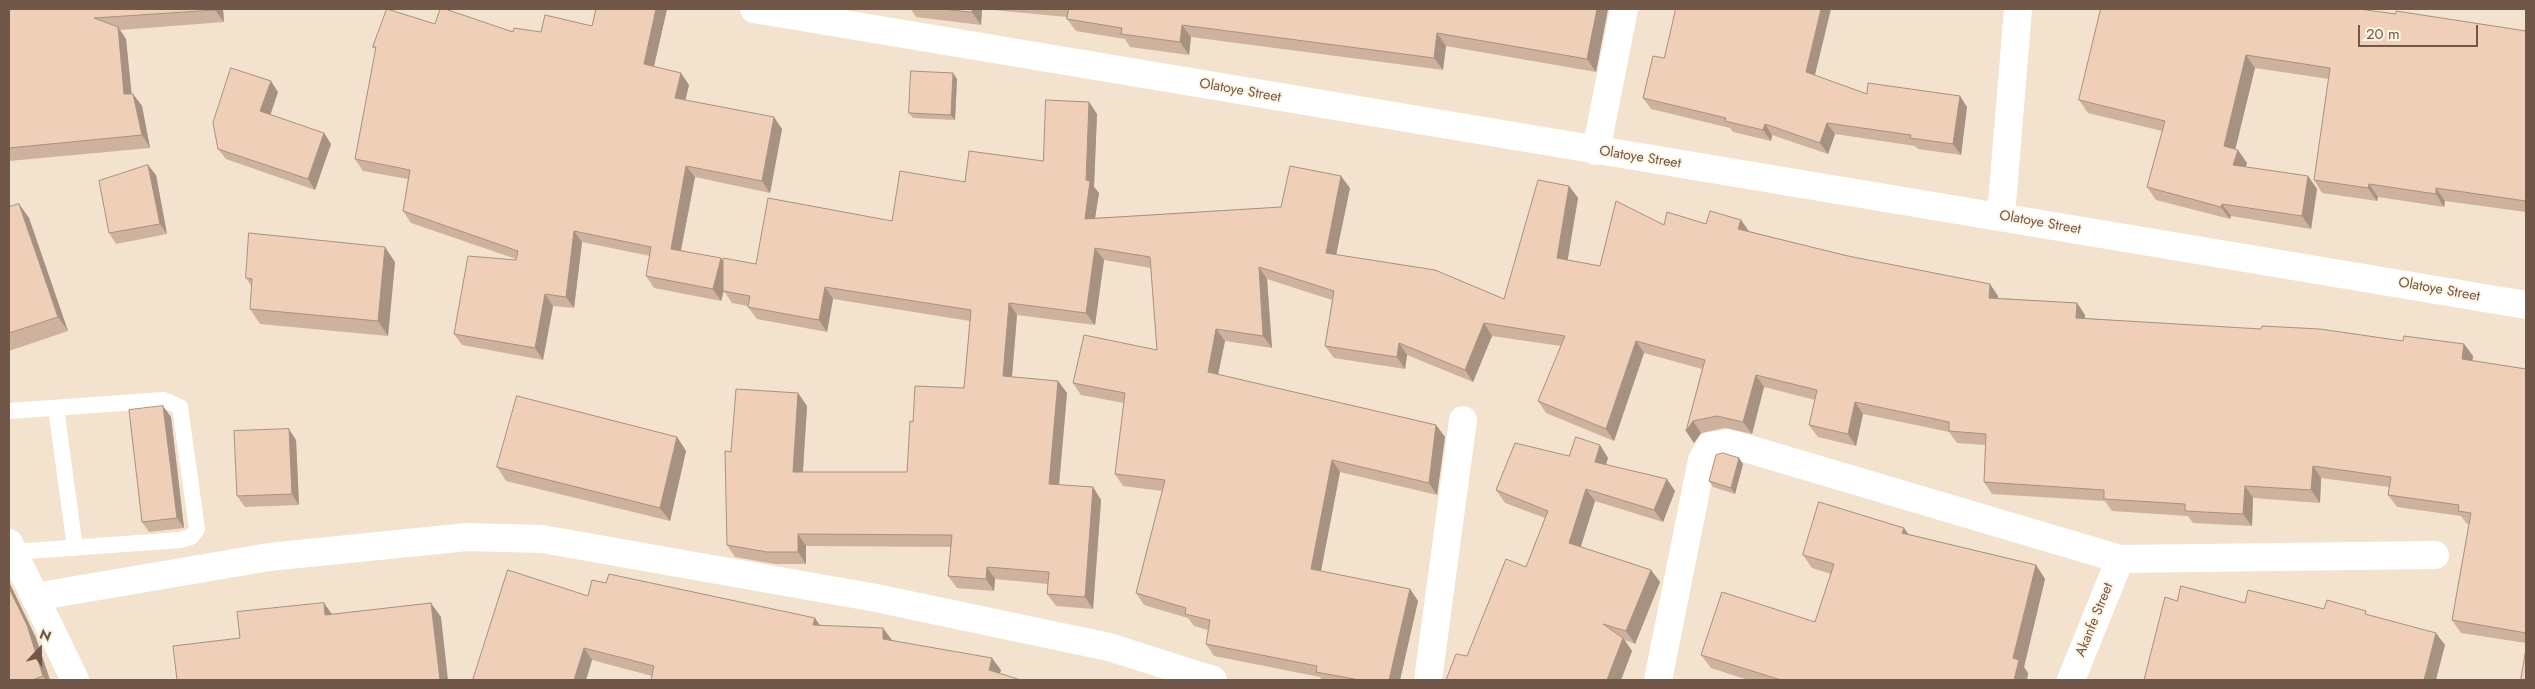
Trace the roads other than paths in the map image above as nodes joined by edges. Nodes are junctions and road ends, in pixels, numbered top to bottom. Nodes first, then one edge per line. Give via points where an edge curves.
1 (754, 9) edge
2 (1624, 9) edge
3 (2018, 9) edge
4 (1596, 151) junction
5 (2001, 216) junction
6 (2526, 304) edge
7 (56, 408) junction
8 (9, 411) edge
9 (1463, 420) dead end
10 (11, 547) edge
11 (75, 548) junction
12 (2435, 555) dead end
13 (2120, 559) junction
14 (35, 597) junction
15 (75, 680) edge
16 (1213, 680) edge
17 (1428, 680) edge
18 (1658, 680) edge
19 (2071, 680) edge

1 - 4 street, Olatoye Street
2 - 4 street
3 - 5 street
4 - 5 street, Olatoye Street
5 - 6 street, Olatoye Street
7 - 8 lane
7 - 11 lane
7 - 11 lane via 164,400 180,407 197,529 191,537 180,540
9 - 17 street
10 - 11 lane
10 - 14 street
12 - 13 street
13 - 18 street via 1728,443 1710,446 1702,460
13 - 19 street, Akanfe Street
14 - 15 street
14 - 16 street via 269,558 467,537 542,539 896,602 1109,647

